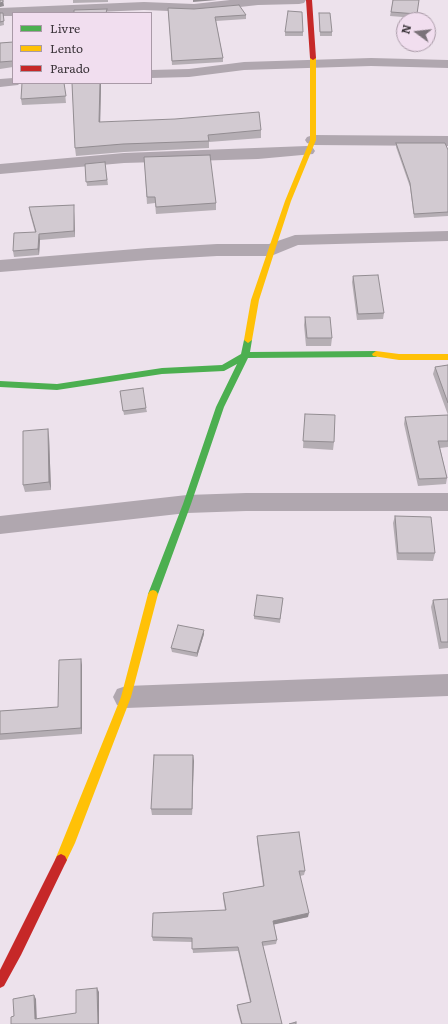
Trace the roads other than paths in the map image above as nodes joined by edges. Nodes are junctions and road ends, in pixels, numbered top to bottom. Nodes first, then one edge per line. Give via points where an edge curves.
1 (299, 0) edge
2 (309, 0) edge
3 (0, 12) edge
4 (448, 64) edge
5 (314, 65) junction
6 (152, 74) edge
7 (12, 82) edge
8 (0, 83) edge
9 (448, 141) edge
10 (310, 145) junction
11 (0, 169) edge
12 (448, 236) edge
13 (271, 250) junction
14 (0, 266) edge
15 (245, 355) junction
16 (448, 357) edge
17 (0, 384) edge
18 (448, 502) edge
19 (186, 504) junction
20 (0, 525) edge
21 (448, 686) edge
22 (126, 697) junction
23 (0, 982) edge

1 - 3 street via 258,1 194,8 144,6
2 - 5 street
4 - 5 street via 370,62
5 - 6 street via 244,66 189,73
5 - 10 street
7 - 8 street
9 - 10 street
10 - 11 street via 258,154 124,158
10 - 13 street
12 - 13 street via 295,240
13 - 14 street via 148,254
13 - 15 street via 255,300
15 - 16 street via 382,354
15 - 17 street via 224,368 162,372 57,387
15 - 19 street via 220,407
18 - 19 street
19 - 20 street
19 - 22 street via 152,597
21 - 22 street
22 - 23 street via 69,843

